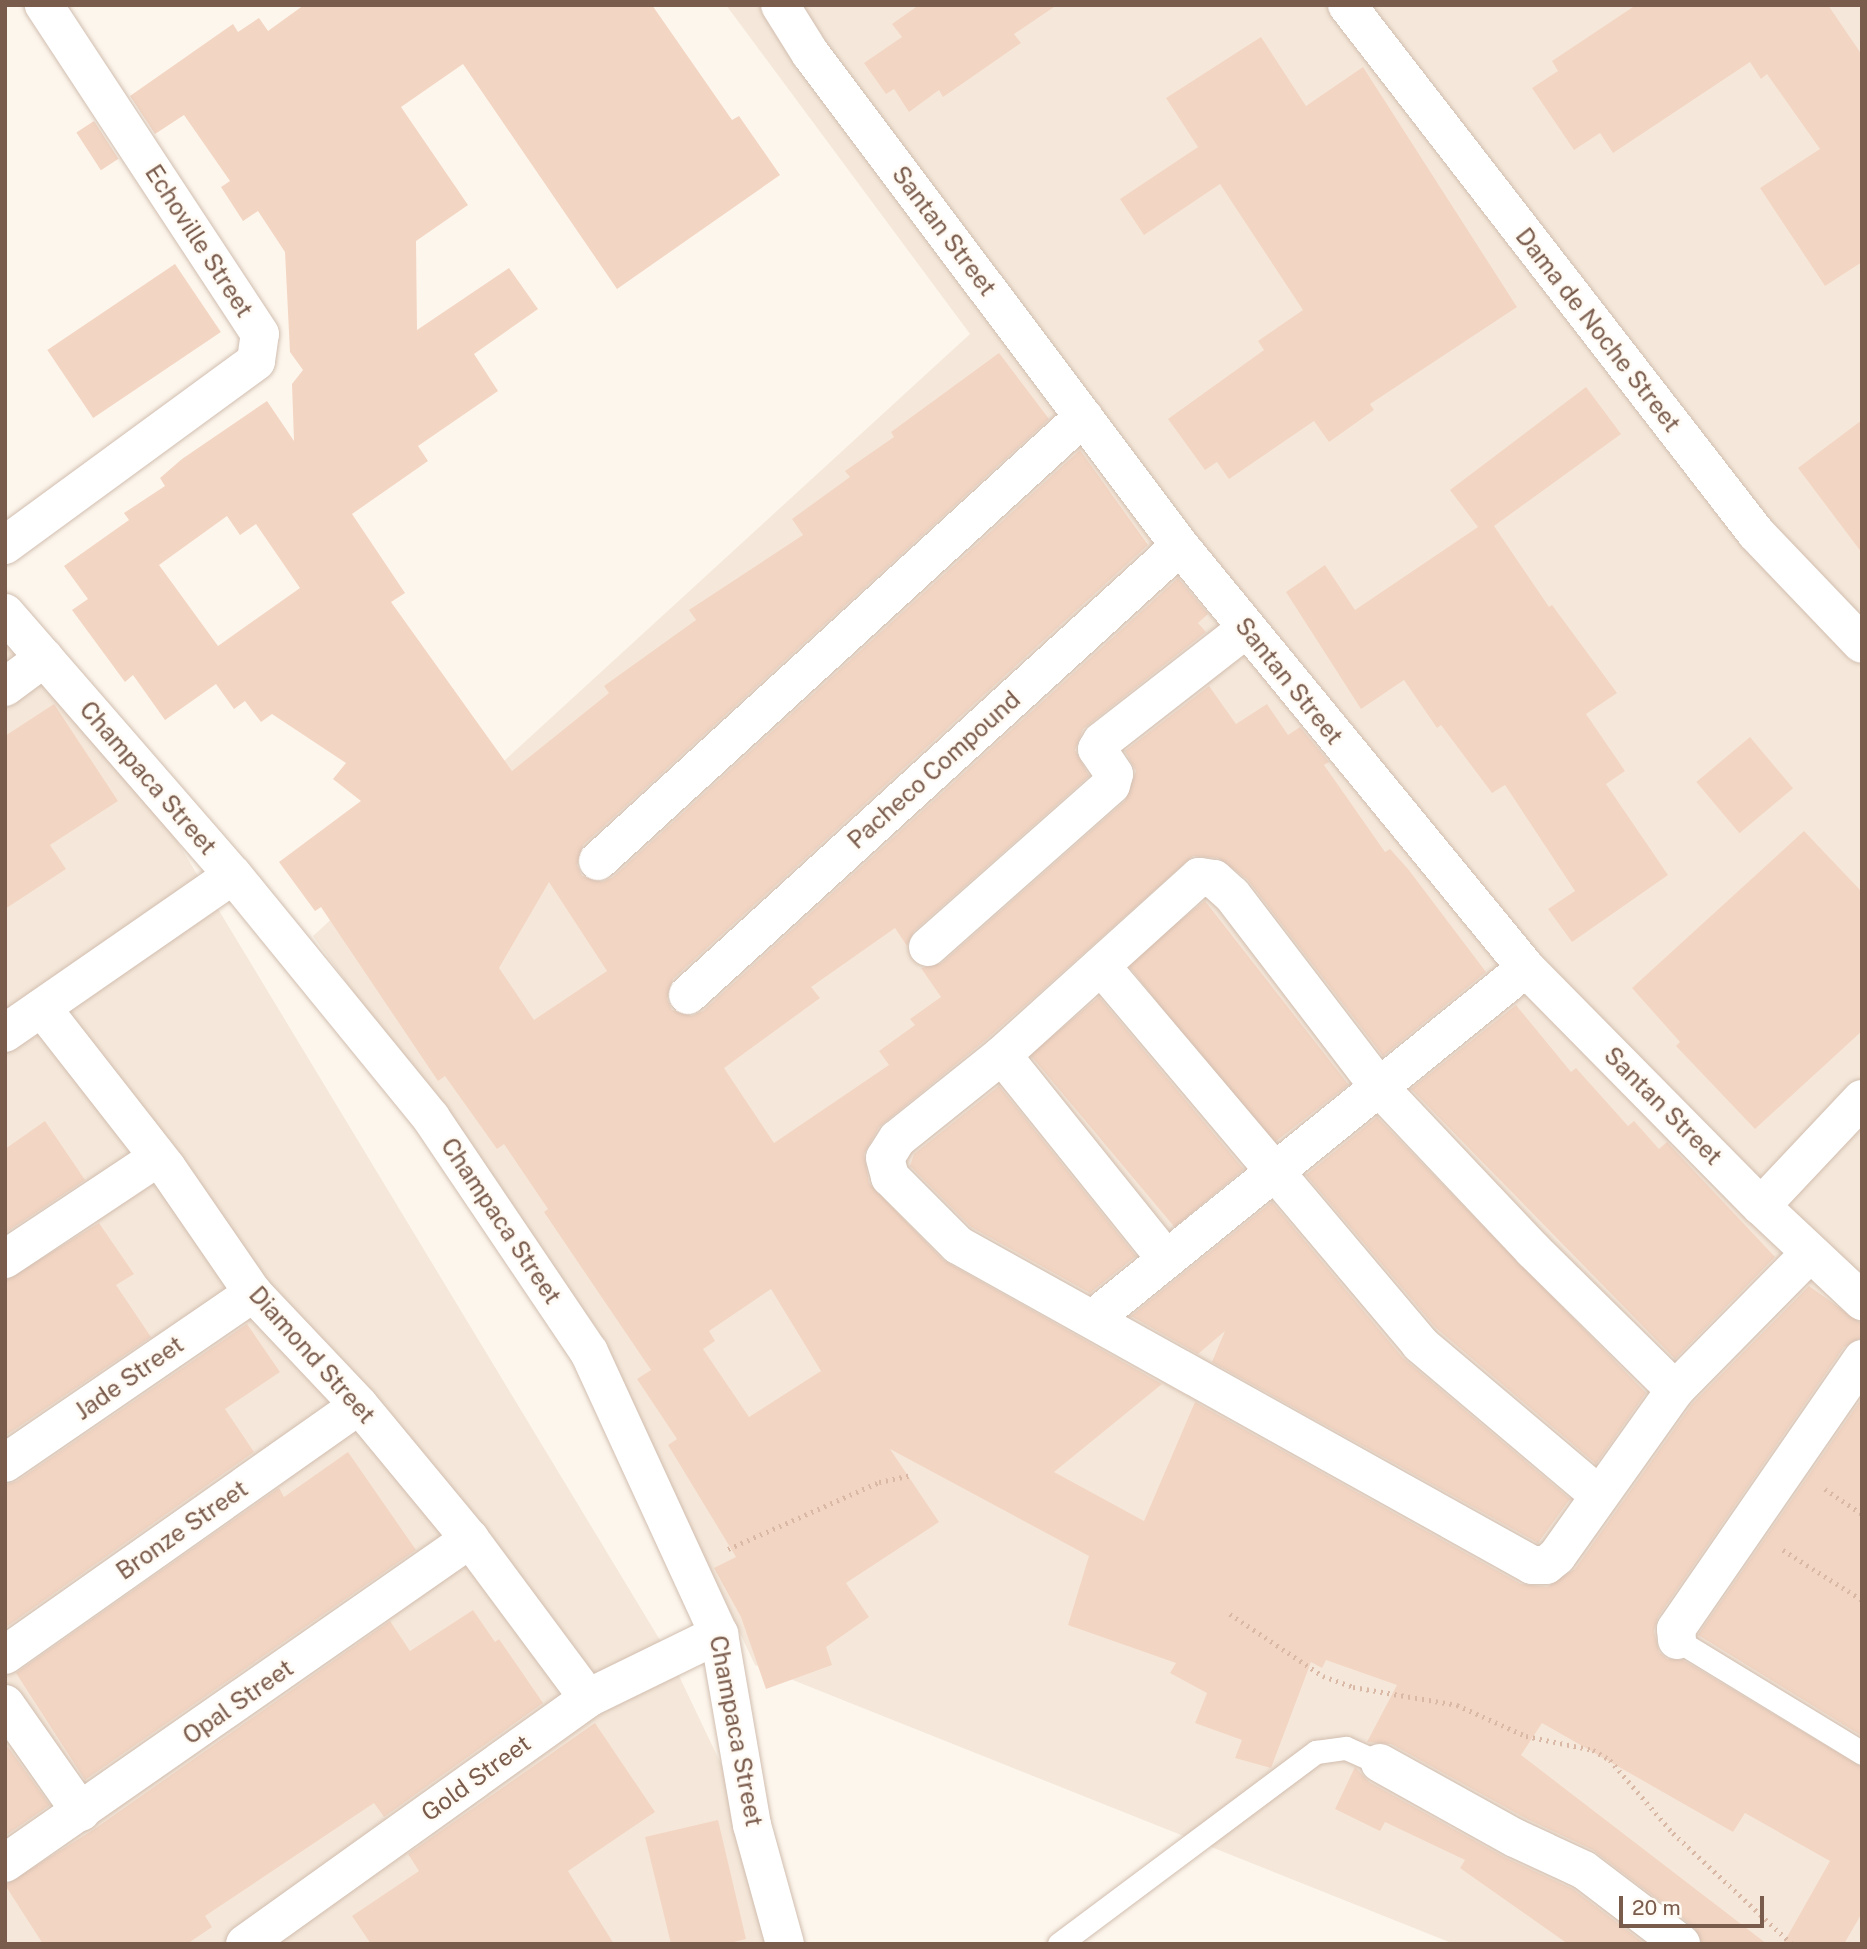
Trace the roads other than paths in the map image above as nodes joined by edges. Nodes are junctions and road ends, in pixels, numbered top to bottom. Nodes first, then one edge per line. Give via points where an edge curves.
1 (44, 5) edge
2 (780, 5) edge
3 (1346, 5) edge
4 (1083, 417) junction
5 (5, 545) edge
6 (1180, 546) junction
7 (5, 613) edge
8 (1246, 629) junction
9 (1862, 644) edge
10 (44, 658) junction
11 (5, 687) edge
12 (598, 861) dead end
13 (233, 875) junction
14 (928, 947) dead end
15 (1101, 965) junction
16 (1526, 968) junction
17 (688, 995) dead end
18 (42, 1008) junction
19 (5, 1033) edge
20 (1002, 1055) junction
21 (1379, 1087) junction
22 (1862, 1099) edge
23 (157, 1158) junction
24 (1272, 1174) junction
25 (1760, 1206) junction
26 (1809, 1254) junction
27 (5, 1259) edge
28 (1166, 1259) junction
29 (253, 1293) junction
30 (1862, 1301) edge
31 (1093, 1319) junction
32 (1862, 1359) edge
33 (1675, 1390) junction
34 (359, 1405) junction
35 (5, 1464) edge
36 (1599, 1495) junction
37 (470, 1539) junction
38 (719, 1634) junction
39 (1677, 1640) joint
40 (5, 1656) edge
41 (588, 1698) junction
42 (5, 1704) edge
43 (1862, 1753) edge
44 (1380, 1763) joint
45 (80, 1812) junction
46 (5, 1863) edge
47 (245, 1944) edge
48 (785, 1944) edge
49 (1059, 1944) edge
50 (1681, 1944) edge

1 - 5 street, Echoville Street via 260,334 256,361
2 - 4 street, Santan Street via 810,52
3 - 9 street, Dama de Noche Street via 1756,533
4 - 6 street, Santan Street
4 - 12 street
6 - 8 street, Santan Street
6 - 17 street, Pacheco Compound
7 - 10 street, Champaca Street
8 - 14 street via 1102,741 1097,749 1114,774 1111,785
8 - 16 street, Santan Street
10 - 11 street
10 - 13 street, Champaca Street
13 - 18 street
13 - 38 street, Champaca Street via 431,1118 589,1352
15 - 20 street
15 - 21 street via 1199,877 1214,879 1232,895
15 - 24 street
16 - 21 street
16 - 25 street, Santan Street
18 - 19 street
18 - 23 street, Diamond Street
20 - 28 street
20 - 31 street via 897,1139 885,1158 890,1177 958,1245
21 - 24 street
21 - 33 street via 1533,1250
22 - 25 street
23 - 27 street
23 - 29 street, Diamond Street
24 - 28 street
24 - 36 street via 1420,1344
25 - 26 street, Santan Street
26 - 30 street, Santan Street
26 - 33 street
28 - 31 street
29 - 34 street, Diamond Street
29 - 35 street, Jade Street
31 - 36 street via 1532,1565 1546,1565 1558,1556
32 - 39 street via 1676,1629
33 - 36 street
34 - 37 street, Diamond Street
34 - 40 street, Bronze Street
37 - 41 street, Diamond Street
37 - 45 street, Opal Street
38 - 41 street, Gold Street
38 - 48 street, Champaca Street via 752,1825
39 - 43 lane
41 - 47 street, Gold Street
42 - 45 street
44 - 49 lane via 1346,1748 1316,1752
44 - 50 street via 1515,1838 1584,1870
45 - 46 street, Opal Street

